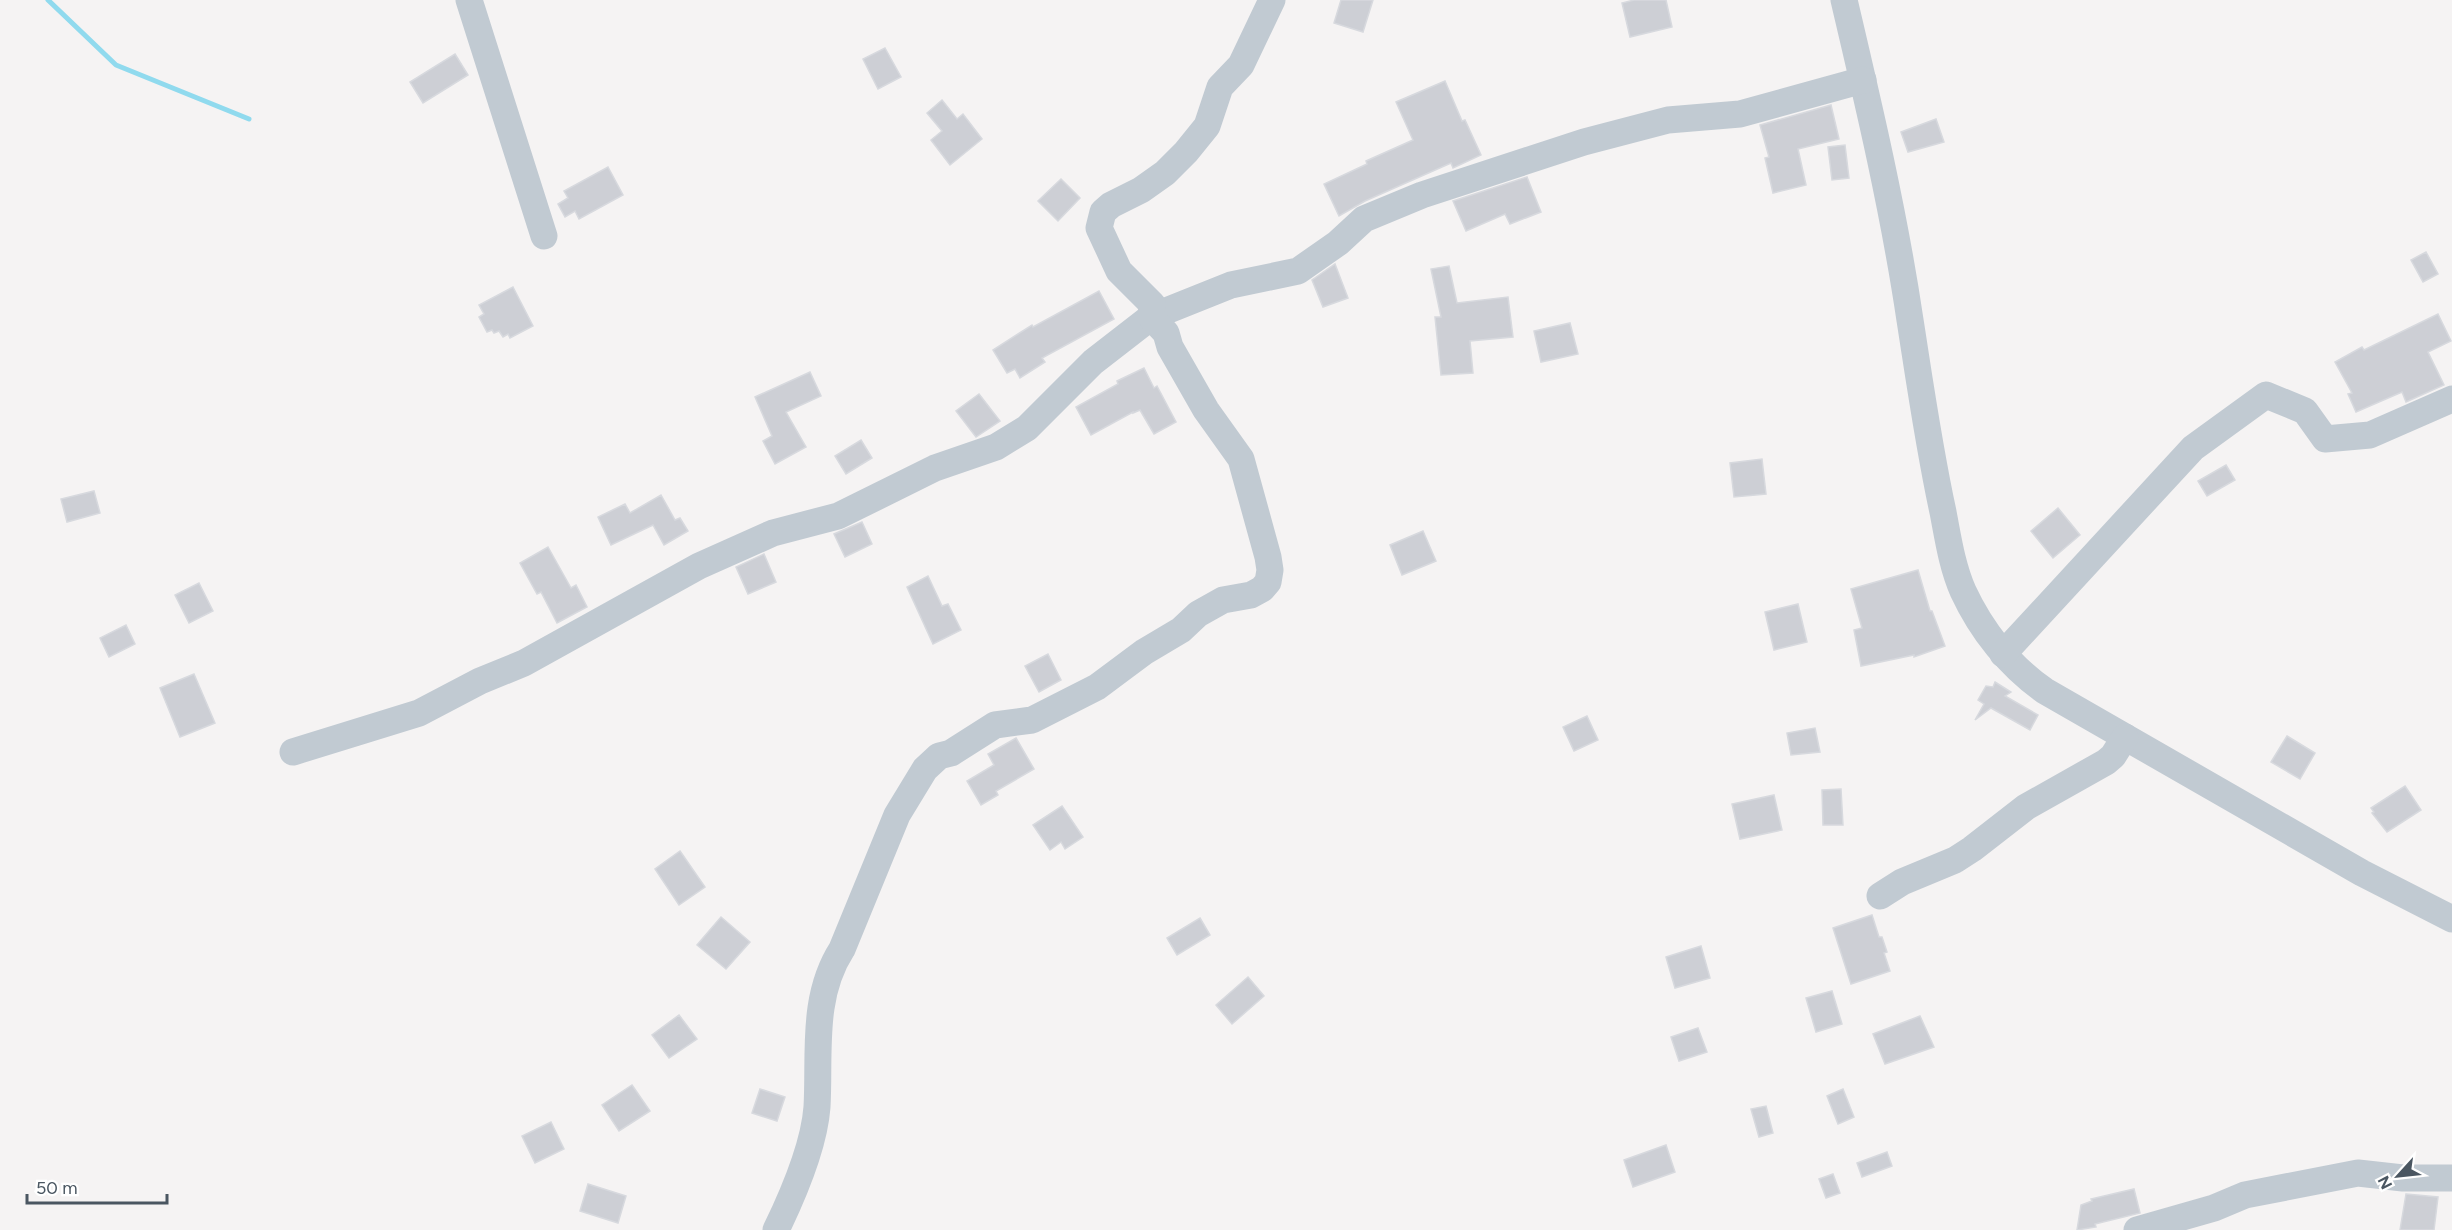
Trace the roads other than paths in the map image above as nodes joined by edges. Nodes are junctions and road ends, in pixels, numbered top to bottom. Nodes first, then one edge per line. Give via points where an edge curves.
1 (469, 0) edge
2 (1272, 0) edge
3 (1844, 0) edge
4 (1863, 80) junction
5 (544, 236) dead end
6 (1151, 317) junction
7 (2452, 399) edge
8 (2003, 654) junction
9 (2125, 737) junction
10 (293, 752) dead end
11 (1880, 896) dead end
12 (2452, 919) edge
13 (2452, 1178) edge
14 (776, 1230) edge
15 (2137, 1230) edge

1 - 5 street
2 - 6 street via 1241,65 1220,87 1207,126 1165,173 1102,212 1102,237 1119,271 1152,304
3 - 4 street
4 - 6 street via 1740,114 1668,120 1584,142 1422,195 1364,219 1298,271 1231,285
4 - 8 street via 1910,317 1928,446 1953,560 1963,591
6 - 10 street via 1093,362 1027,428 996,447 935,468 838,516 773,534 699,566 524,663 419,713
6 - 14 street via 1166,333 1206,410 1241,459 1268,557 1268,582 1251,595 1223,600 1198,614 1181,630 1097,687 1032,720 995,725 951,753 939,756 925,769 897,815 821,999 815,1121 807,1154
7 - 8 street via 2370,435 2325,439 2305,411 2266,395 2193,448
8 - 9 street via 2027,679
9 - 11 street via 2106,762 2026,807 1972,849
9 - 12 street via 2362,873
13 - 15 street via 2358,1173 2246,1195

